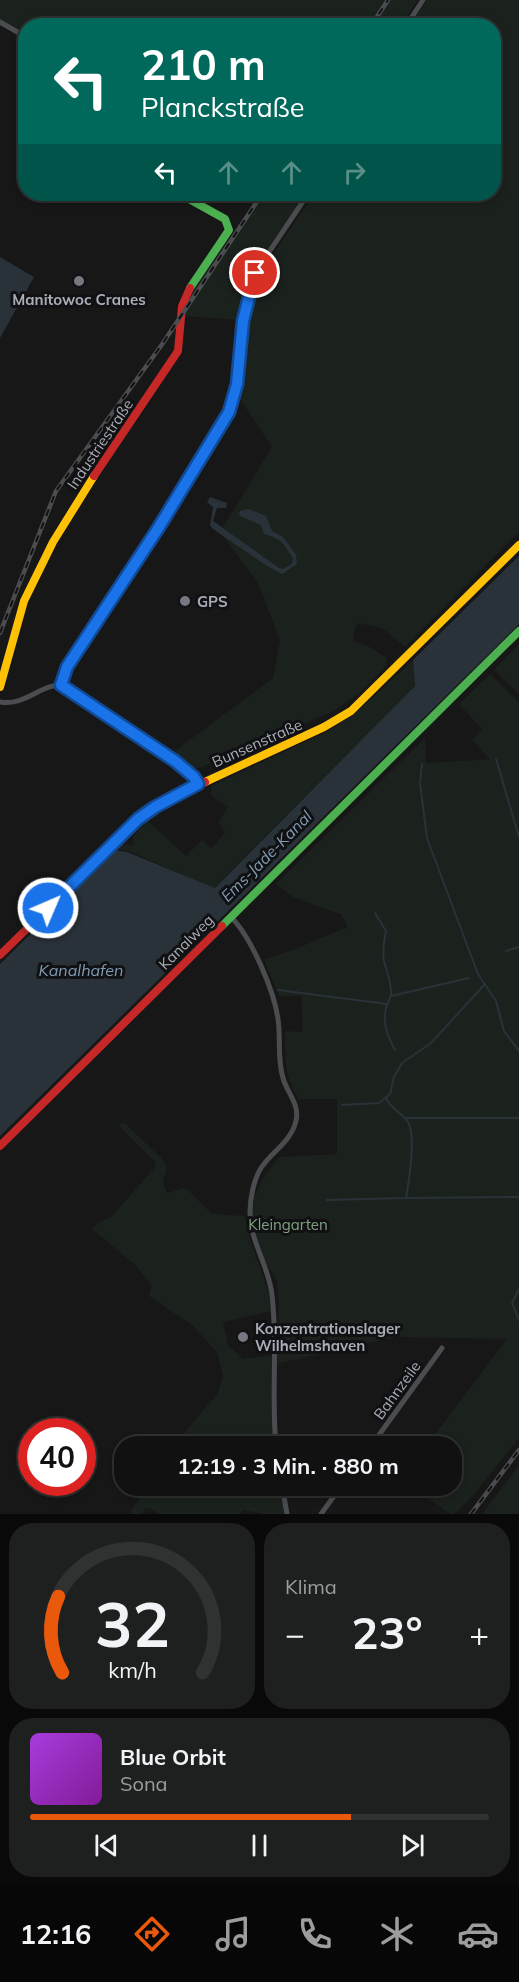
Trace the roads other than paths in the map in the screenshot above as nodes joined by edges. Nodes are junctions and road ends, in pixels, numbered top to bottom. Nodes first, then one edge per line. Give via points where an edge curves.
1 (423, 0) edge
2 (411, 18) edge
3 (0, 22) edge
4 (18, 32) edge
5 (192, 201) edge
6 (303, 201) edge
7 (519, 546) edge
8 (519, 631) edge
9 (61, 685) junction
10 (0, 687) edge
11 (0, 702) edge
12 (198, 784) junction
13 (231, 917) junction
14 (0, 955) edge
15 (0, 1146) edge
16 (442, 1348) dead end
17 (275, 1436) edge
18 (378, 1436) edge
19 (284, 1496) edge
20 (334, 1496) edge
21 (287, 1514) edge
22 (321, 1514) edge

1 - 2 street
3 - 4 street
5 - 10 street, Industriestraße via 228,223 229,230 184,299 178,351 53,542 24,602
6 - 9 street via 255,273 243,321 234,400 226,418 67,667
7 - 12 street, Bunsenstraße via 351,711
8 - 13 street, Kanalweg
9 - 11 street via 14,704
9 - 12 street via 175,761
12 - 14 street, Bunsenstraße via 138,819
13 - 15 street, Kanalweg
13 - 17 street via 246,934 272,995 282,1074 297,1112 288,1139 257,1176 250,1210 252,1232 272,1293
16 - 18 street, Bahnzeile
19 - 21 street
20 - 22 street

